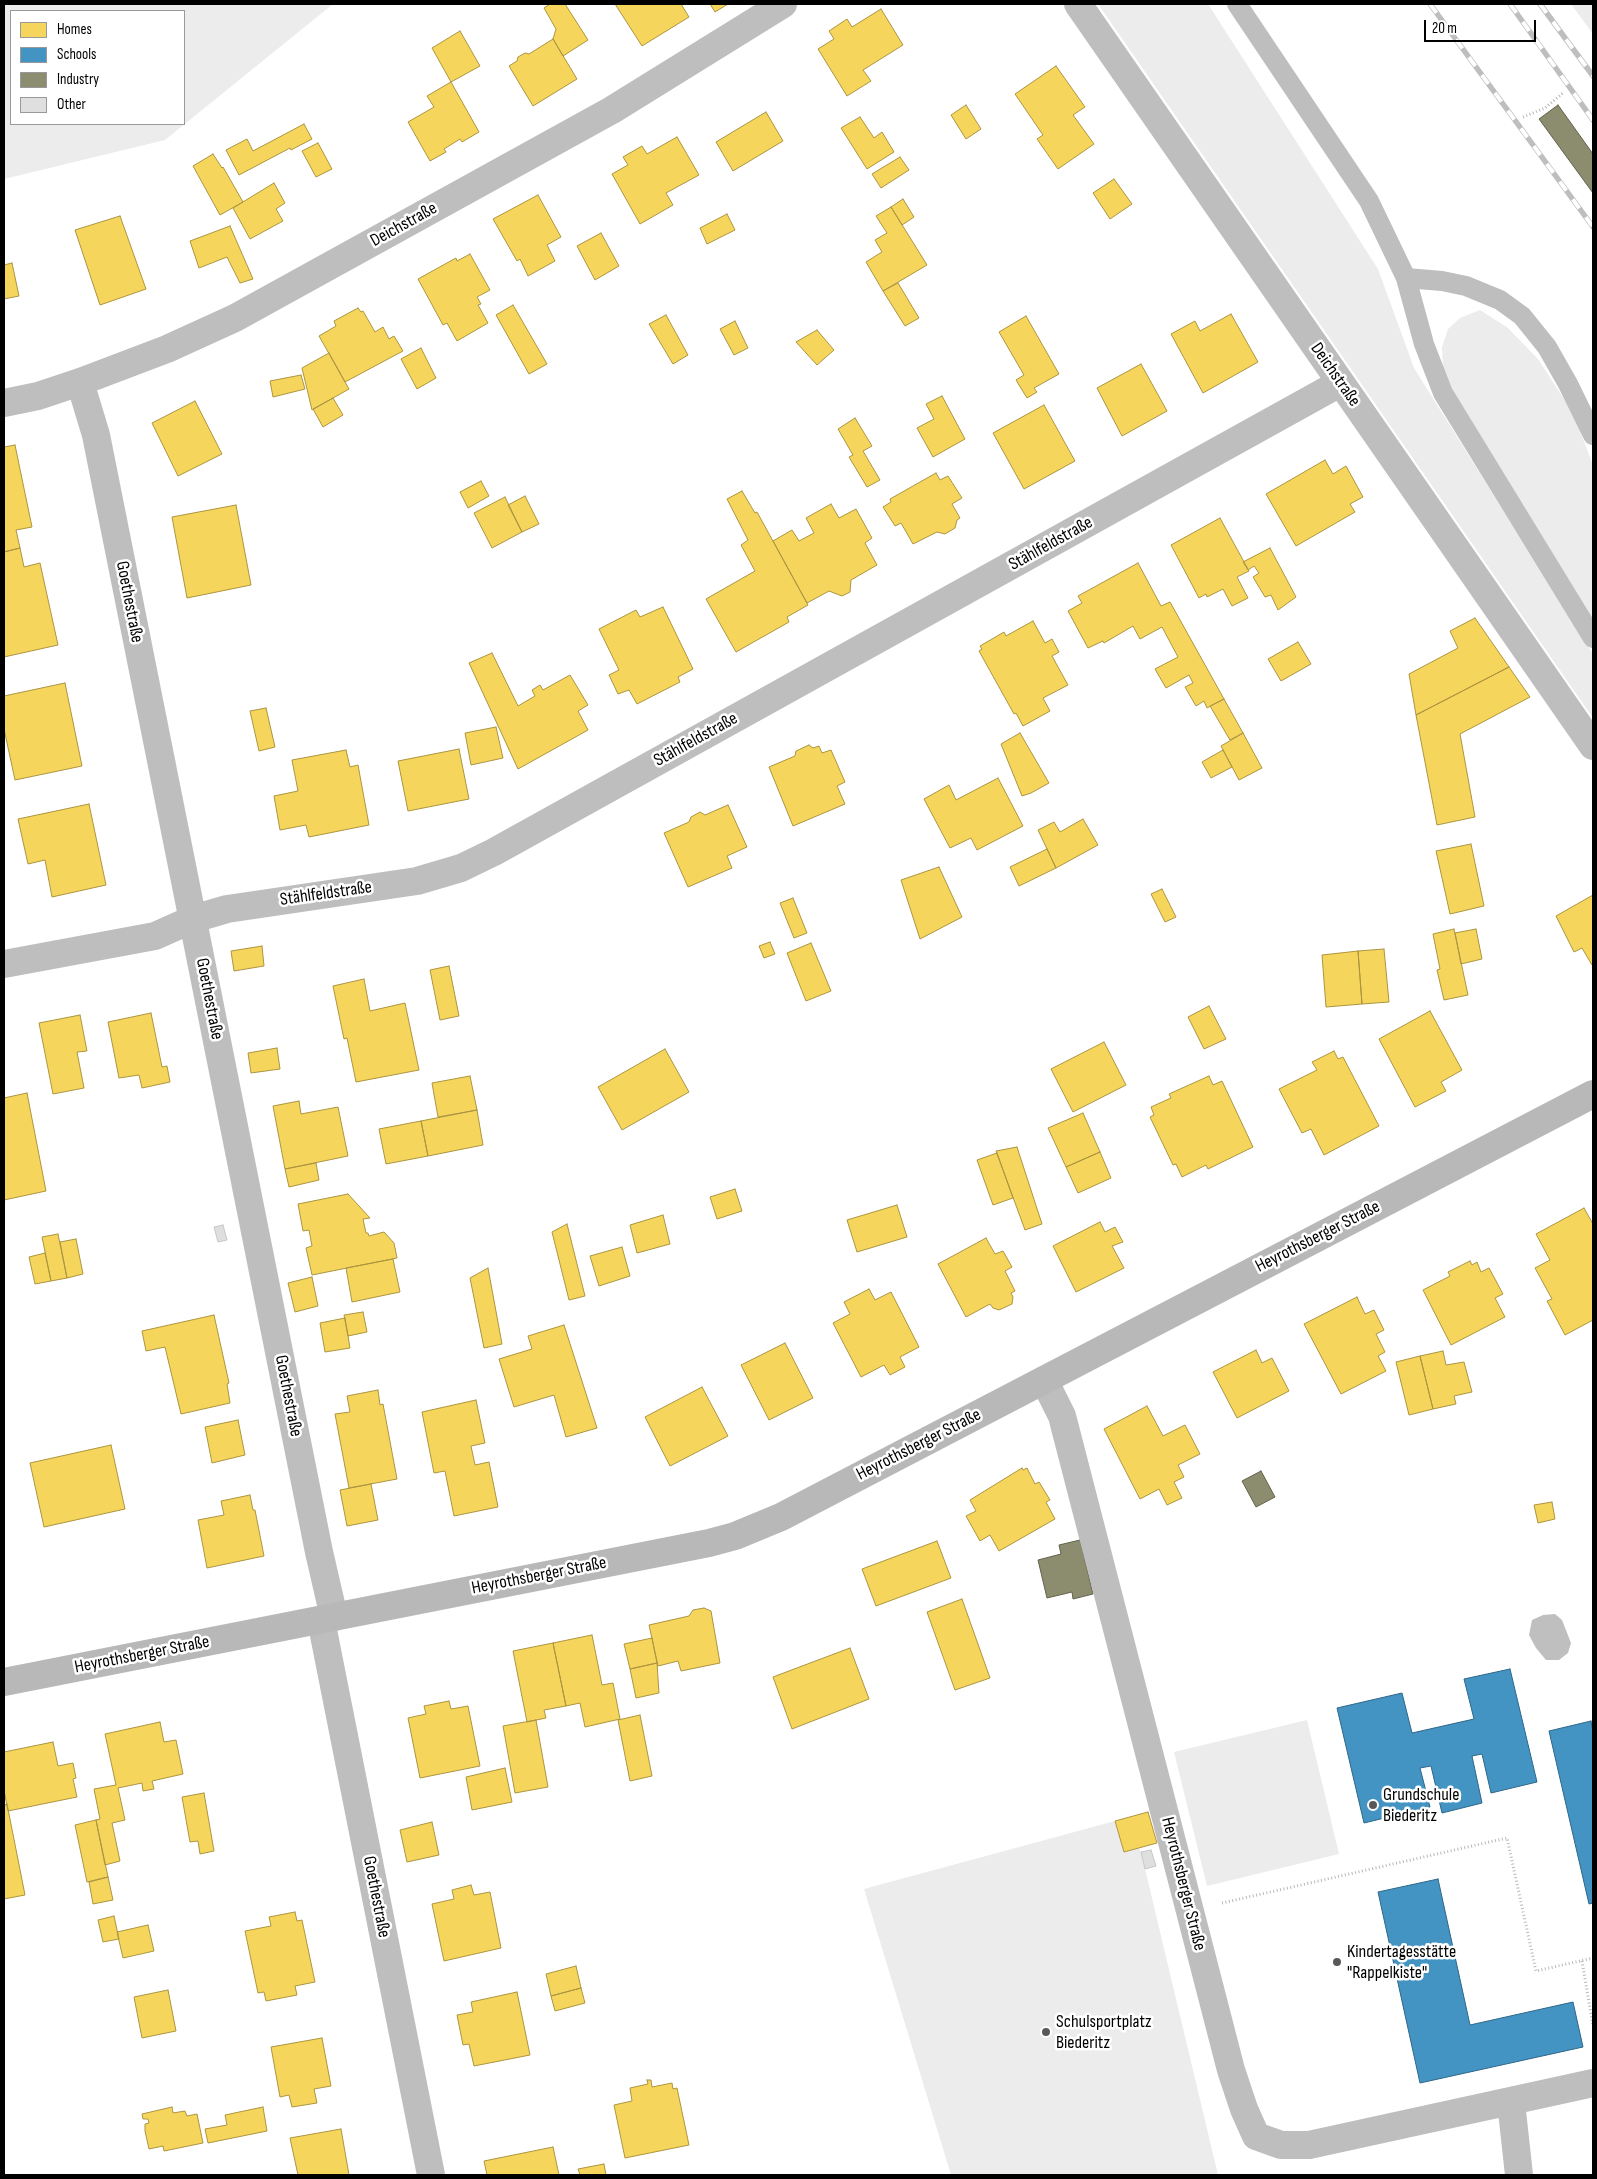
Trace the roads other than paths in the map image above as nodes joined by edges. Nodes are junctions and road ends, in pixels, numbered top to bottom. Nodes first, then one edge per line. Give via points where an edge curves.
1 (783, 4) edge
2 (1078, 4) edge
3 (1237, 4) edge
4 (1406, 278) junction
5 (80, 382) junction
6 (1340, 383) junction
7 (4, 403) edge
8 (1593, 435) edge
9 (1593, 638) edge
10 (1593, 746) edge
11 (193, 920) junction
12 (4, 964) edge
13 (1593, 1094) edge
14 (1044, 1380) junction
15 (328, 1618) junction
16 (4, 1682) edge
17 (1593, 2083) edge
18 (1511, 2102) junction
19 (431, 2175) edge
20 (1519, 2175) edge

1 - 5 street, Deichstraße via 612,110 235,318 167,349
2 - 6 street, Deichstraße
3 - 4 lane via 1369,201
4 - 8 lane via 1442,280 1466,286 1500,300 1522,316 1547,347
4 - 9 lane via 1424,344 1443,393
5 - 7 street, Deichstraße
5 - 11 street, Goethestraße via 96,435
6 - 10 street, Deichstraße
6 - 11 street, Stählfeldstraße via 461,868 417,881 228,909
11 - 12 street, Stählfeldstraße via 155,936
11 - 15 street, Goethestraße via 319,1552
13 - 14 street, Heyrothsberger Straße
14 - 15 street, Heyrothsberger Straße via 781,1516 735,1536
14 - 18 street, Heyrothsberger Straße via 1062,1416 1231,2070 1256,2136 1281,2145 1309,2145
15 - 16 street, Heyrothsberger Straße
15 - 19 street, Goethestraße
17 - 18 street, Heyrothsberger Straße
18 - 20 street

